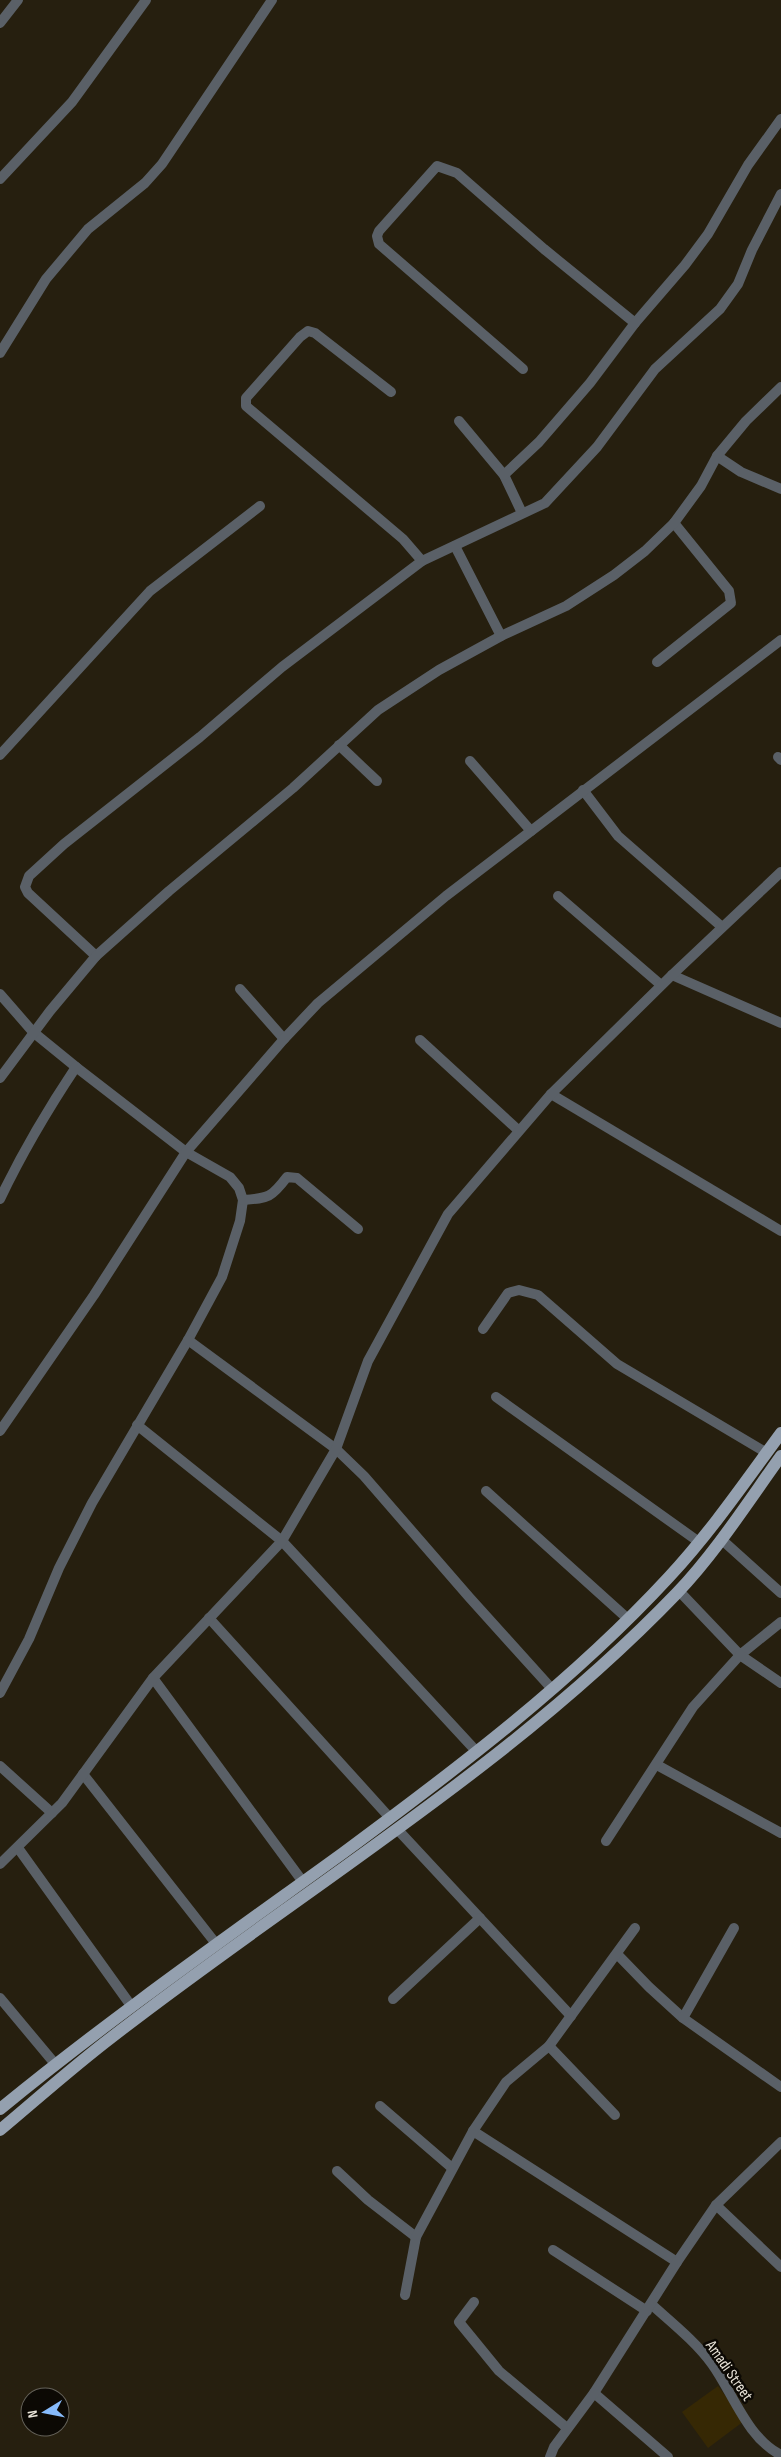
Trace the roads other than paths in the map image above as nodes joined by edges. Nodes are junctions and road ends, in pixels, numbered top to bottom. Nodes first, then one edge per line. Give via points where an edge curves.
1 (18, 0) edge
2 (146, 0) edge
3 (272, 0) edge
4 (0, 23) edge
5 (781, 119) edge
6 (0, 179) edge
7 (781, 194) edge
8 (636, 323) junction
9 (0, 353) edge
10 (523, 369) dead end
11 (781, 387) edge
12 (391, 392) dead end
13 (459, 421) dead end
14 (717, 456) junction
15 (504, 475) junction
16 (781, 489) edge
17 (260, 506) dead end
18 (522, 514) junction
19 (674, 523) junction
20 (455, 546) junction
21 (422, 561) junction
22 (501, 636) junction
23 (781, 640) edge
24 (657, 662) dead end
25 (340, 745) junction
26 (0, 755) edge
27 (470, 761) dead end
28 (377, 781) dead end
29 (582, 790) junction
30 (531, 831) junction
31 (781, 872) edge
32 (558, 896) dead end
33 (722, 927) junction
34 (96, 956) junction
35 (672, 975) junction
36 (662, 985) junction
37 (240, 989) dead end
38 (0, 994) edge
39 (781, 1023) edge
40 (33, 1032) junction
41 (284, 1039) junction
42 (420, 1040) dead end
43 (76, 1067) junction
44 (0, 1078) edge
45 (551, 1094) junction
46 (518, 1130) junction
47 (186, 1152) junction
48 (0, 1199) edge
49 (243, 1200) junction
50 (358, 1229) dead end
51 (781, 1231) edge
52 (483, 1330) dead end
53 (188, 1340) junction
54 (496, 1397) dead end
55 (137, 1425) junction
56 (0, 1431) edge
57 (781, 1433) edge
58 (336, 1449) junction
59 (767, 1453) junction
60 (781, 1456) edge
61 (486, 1491) dead end
62 (721, 1539) junction
63 (282, 1541) junction
64 (699, 1542) junction
65 (679, 1591) junction
66 (781, 1593) edge
67 (209, 1618) junction
68 (628, 1619) junction
69 (781, 1622) edge
70 (740, 1655) junction
71 (153, 1678) junction
72 (781, 1683) edge
73 (552, 1689) junction
74 (0, 1693) edge
75 (477, 1752) junction
76 (657, 1765) junction
77 (0, 1766) edge
78 (84, 1774) junction
79 (52, 1813) junction
80 (390, 1818) junction
81 (398, 1830) junction
82 (781, 1833) edge
83 (606, 1841) dead end
84 (18, 1848) junction
85 (0, 1864) edge
86 (303, 1882) junction
87 (480, 1918) junction
88 (635, 1928) dead end
89 (734, 1928) dead end
90 (217, 1945) junction
91 (617, 1954) junction
92 (0, 1998) edge
93 (393, 1999) dead end
94 (132, 2007) junction
95 (570, 2016) junction
96 (683, 2018) junction
97 (549, 2046) junction
98 (56, 2065) junction
99 (781, 2087) edge
100 (380, 2106) dead end
101 (0, 2109) edge
102 (615, 2115) dead end
103 (0, 2130) edge
104 (473, 2131) junction
105 (781, 2142) edge
106 (452, 2168) junction
107 (337, 2171) dead end
108 (716, 2205) junction
109 (416, 2237) junction
110 (552, 2250) dead end
111 (677, 2262) junction
112 (781, 2267) edge
113 (405, 2295) dead end
114 (474, 2302) dead end
115 (649, 2307) junction
116 (594, 2393) junction
117 (567, 2428) junction
118 (781, 2455) edge
119 (550, 2457) edge
120 (668, 2457) edge

1 - 4 street
2 - 6 street via 72,102
3 - 9 street via 162,164 138,189 88,229 46,279
5 - 8 street via 748,165 708,234
7 - 18 street via 738,284 720,309 655,369 597,448 567,480 544,503
8 - 10 street via 457,173 437,166 379,231 379,244
8 - 15 street via 539,442
11 - 14 street via 746,421
12 - 21 street via 315,332 308,331 246,398 246,406 402,539
13 - 15 street
14 - 16 street via 741,472
14 - 19 street via 701,486
15 - 18 street
17 - 26 street via 150,591
18 - 20 street
19 - 22 street via 646,551 566,606
19 - 24 street via 730,591 731,603
20 - 21 street
20 - 22 street
21 - 34 street via 282,667 29,876 25,887 28,893
22 - 25 street via 406,691 378,710
23 - 29 street
25 - 28 street
25 - 34 street
27 - 30 street
29 - 30 street
29 - 33 street via 618,836
30 - 41 street via 446,896 318,1003
31 - 33 street
32 - 36 street
33 - 35 street
34 - 40 street
35 - 36 street
35 - 39 street
36 - 45 street
37 - 41 street
38 - 40 street
40 - 43 street
40 - 44 street
41 - 47 street
42 - 46 street
43 - 47 street
43 - 48 street via 22,1154
45 - 46 street
45 - 51 street
46 - 58 street via 448,1214 368,1361
47 - 49 street via 230,1177
47 - 56 street via 94,1295
49 - 50 street via 267,1198 291,1176
49 - 53 street via 240,1221 222,1277
52 - 59 street via 508,1293 519,1290 538,1295 617,1364
53 - 55 street
53 - 58 street
54 - 64 street
55 - 63 street
55 - 74 street via 92,1503 59,1568 29,1639
57 - 59 main road
58 - 63 street
58 - 73 street via 364,1476
59 - 64 main road
60 - 62 main road
61 - 68 street
62 - 65 main road
62 - 66 street
63 - 67 street
63 - 75 street
64 - 68 main road
65 - 70 street
65 - 81 main road via 565,1698
67 - 71 street
67 - 80 street
68 - 73 main road
69 - 70 street
70 - 72 street
70 - 76 street via 693,1707
71 - 78 street
71 - 86 street
73 - 75 main road
75 - 80 main road
76 - 82 street
76 - 83 street
77 - 79 street
78 - 79 street
78 - 90 street
79 - 84 street
80 - 86 main road
81 - 87 street
81 - 103 main road via 112,2036
84 - 85 street
84 - 94 street
86 - 90 main road
87 - 93 street
87 - 95 street
88 - 91 street
89 - 96 street
90 - 94 main road
91 - 95 street
91 - 96 street
92 - 98 street
94 - 98 main road
95 - 97 street
96 - 99 street
97 - 102 street
97 - 104 street via 506,2082
98 - 101 main road
100 - 106 street
104 - 106 street
104 - 111 street
105 - 108 street
106 - 109 street
107 - 109 street
108 - 111 street
108 - 112 street
109 - 113 street
110 - 115 street, Amadi Street
111 - 115 street
114 - 117 street via 460,2322 500,2371
115 - 116 street
115 - 118 street, Amadi Street via 685,2334 712,2364 753,2429 772,2451
116 - 117 street
116 - 120 street
117 - 119 street

